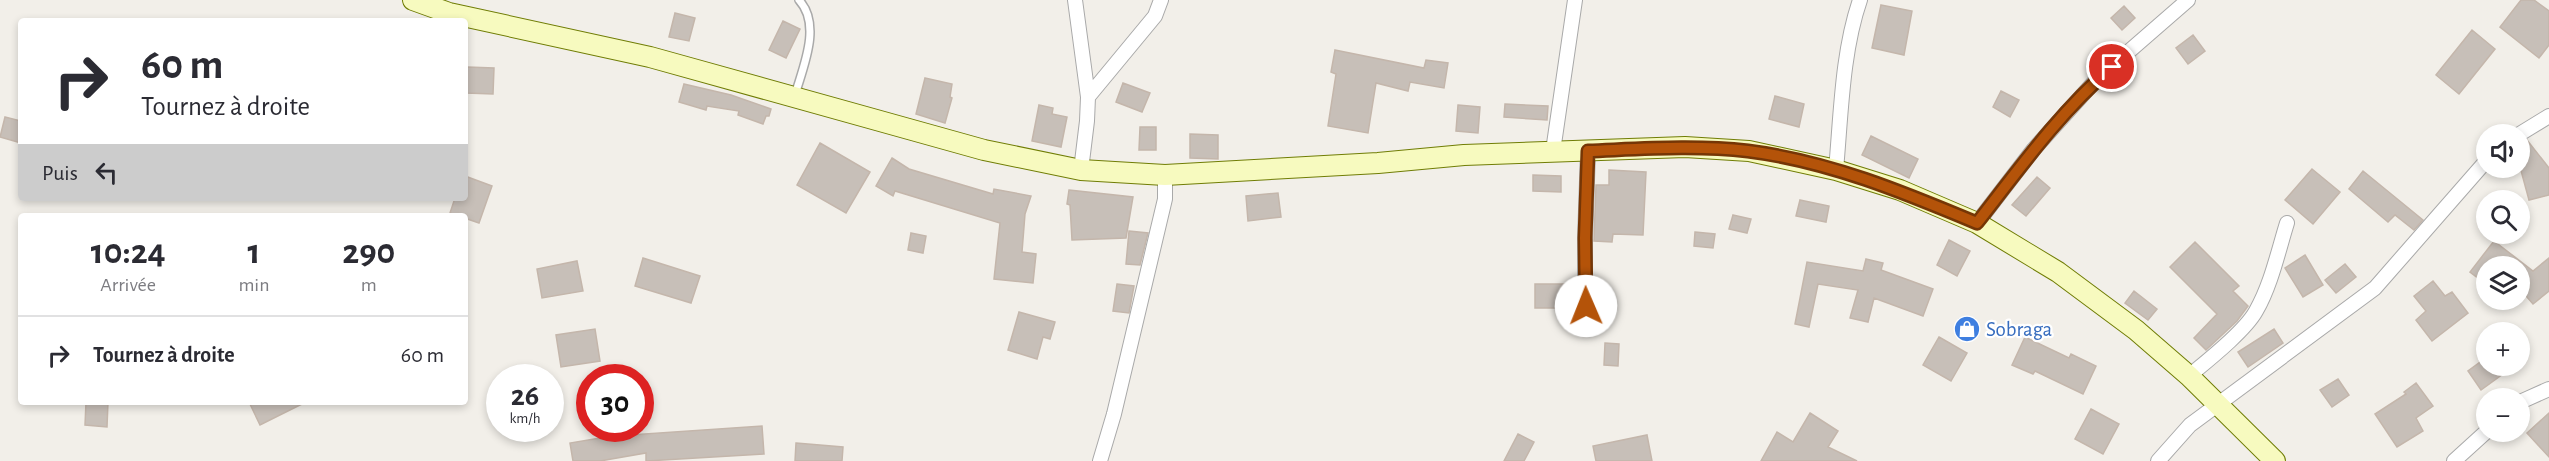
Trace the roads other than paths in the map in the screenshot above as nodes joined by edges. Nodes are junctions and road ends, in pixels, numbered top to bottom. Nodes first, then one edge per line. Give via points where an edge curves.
1 (413, 0) edge
2 (799, 0) edge
3 (1075, 0) edge
4 (1161, 0) edge
5 (1575, 0) edge
6 (1860, 0) edge
7 (2188, 0) edge
8 (794, 97) junction
9 (1088, 97) junction
10 (2549, 116) edge
11 (2530, 128) edge
12 (1553, 151) junction
13 (1588, 151) junction
14 (1081, 170) junction
15 (1836, 170) junction
16 (2476, 173) edge
17 (1165, 175) junction
18 (1977, 223) junction
19 (2287, 223) dead end
20 (1586, 306) dead end
21 (2189, 376) junction
22 (2549, 389) edge
23 (2530, 398) edge
24 (2218, 405) junction
25 (2476, 441) edge
26 (1100, 461) edge
27 (2158, 461) edge
28 (2275, 461) edge
29 (2454, 461) edge

1 - 8 street via 449,13 650,57
2 - 8 lane via 810,30
3 - 9 street
4 - 9 street via 1155,16
5 - 12 street
6 - 15 street via 1843,88
7 - 18 street via 2096,80 2034,149
8 - 14 street via 984,150
9 - 14 street
10 - 11 street
12 - 13 street
12 - 17 street
13 - 15 street via 1685,147 1749,152
13 - 20 street
14 - 17 street
15 - 18 street via 1900,190
16 - 24 street via 2375,288
17 - 26 street via 1165,199
18 - 21 street via 2090,294
19 - 21 street via 2255,313
21 - 24 street
22 - 23 street
24 - 27 street via 2190,425
24 - 28 street
25 - 29 street

